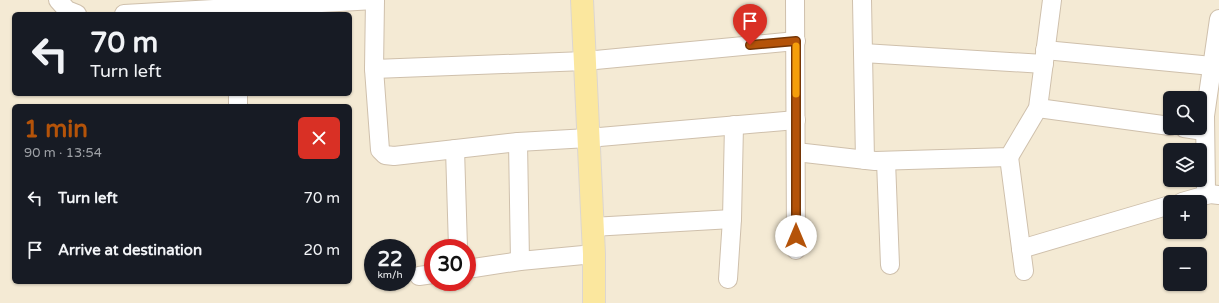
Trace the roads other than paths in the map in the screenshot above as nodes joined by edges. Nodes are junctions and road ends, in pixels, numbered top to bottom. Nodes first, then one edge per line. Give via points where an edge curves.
1 (58, 0) edge
2 (375, 0) edge
3 (582, 0) edge
4 (795, 0) edge
5 (862, 0) edge
6 (1052, 0) edge
7 (235, 7) edge
8 (72, 12) edge
9 (156, 12) edge
10 (1219, 19) edge
11 (796, 41) junction
12 (863, 53) junction
13 (1044, 57) junction
14 (585, 61) junction
15 (374, 69) junction
16 (1214, 74) edge
17 (1038, 108) junction
18 (1207, 114) edge
19 (796, 120) junction
20 (734, 125) junction
21 (1163, 125) edge
22 (1204, 135) edge
23 (588, 138) junction
24 (518, 142) junction
25 (455, 149) junction
26 (796, 152) junction
27 (1009, 157) junction
28 (865, 160) junction
29 (886, 161) junction
30 (1214, 194) edge
31 (1163, 207) edge
32 (732, 219) junction
33 (592, 227) junction
34 (458, 239) edge
35 (1021, 249) junction
36 (796, 250) dead end
37 (594, 254) junction
38 (520, 261) junction
39 (890, 265) dead end
40 (476, 268) edge
41 (1024, 271) dead end
42 (728, 279) dead end
43 (594, 303) edge

1 - 8 street
2 - 7 street
2 - 15 street
3 - 14 main road
4 - 11 street
5 - 12 street
6 - 13 street
7 - 9 street
10 - 16 street
11 - 14 street
11 - 19 street
12 - 13 street
12 - 28 street
13 - 16 street
13 - 17 street
14 - 15 street
14 - 23 main road
15 - 25 street via 380,150 385,155
16 - 18 street
17 - 21 street
17 - 27 street
19 - 20 street
19 - 26 street
20 - 23 street
20 - 32 street
22 - 30 street via 1206,190
23 - 24 street
23 - 33 main road
24 - 25 street
24 - 38 street
25 - 34 street
26 - 28 street
26 - 36 street
27 - 29 street
27 - 35 street
28 - 29 street
29 - 39 street
31 - 35 street
32 - 33 street
32 - 42 street
33 - 37 main road
35 - 41 street
37 - 38 street
37 - 43 main road
38 - 40 street

